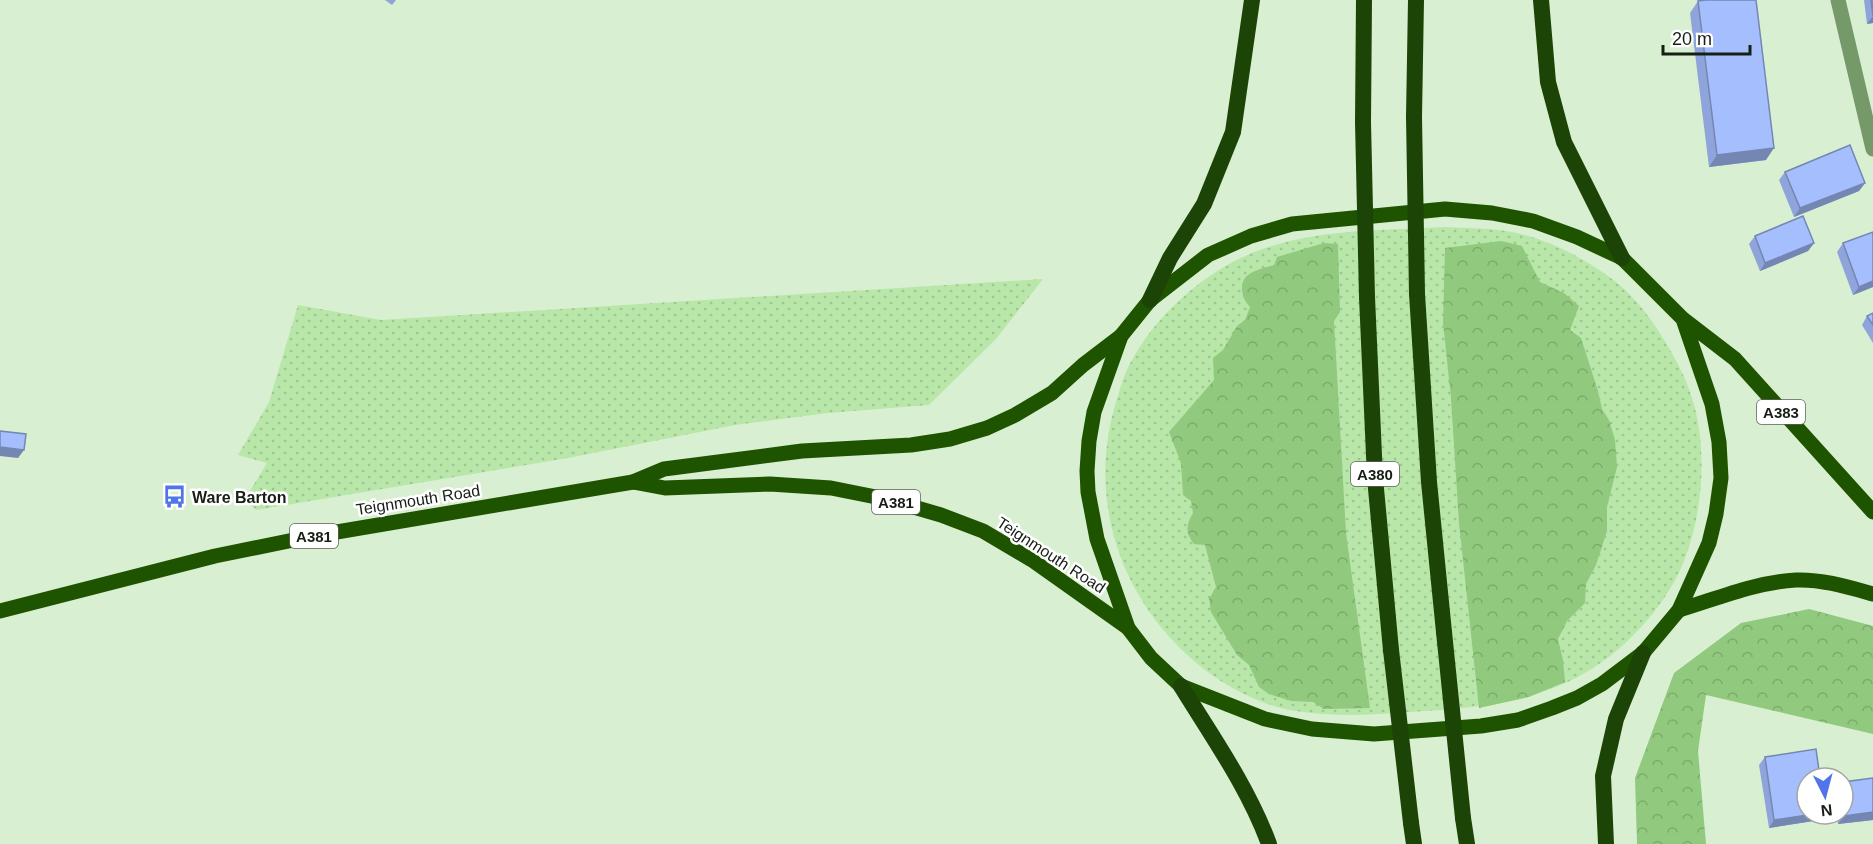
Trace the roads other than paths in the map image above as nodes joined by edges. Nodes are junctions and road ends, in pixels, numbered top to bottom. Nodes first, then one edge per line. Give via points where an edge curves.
1 (1251, 0) edge
2 (1364, 0) edge
3 (1416, 0) edge
4 (1541, 0) edge
5 (1838, 0) edge
6 (1873, 149) edge
7 (1622, 258) junction
8 (1150, 300) junction
9 (1683, 319) junction
10 (1121, 336) junction
11 (633, 482) junction
12 (1873, 512) edge
13 (1873, 594) edge
14 (1679, 610) junction
15 (0, 611) edge
16 (1128, 628) junction
17 (1643, 653) junction
18 (1181, 686) junction
19 (1269, 844) edge
20 (1414, 844) edge
21 (1467, 844) edge
22 (1606, 844) edge

1 - 8 highway via 1233,132 1204,204 1170,258
2 - 20 highway, A380, bridge via 1367,297 1375,478
3 - 21 highway, bridge via 1417,294 1429,482
4 - 7 highway via 1548,82 1564,142
5 - 6 street
7 - 8 main road via 1544,225 1492,213 1445,209 1340,218 1292,224 1251,236 1208,255
7 - 9 main road
8 - 10 main road
9 - 12 main road, A383 via 1734,359
9 - 14 main road via 1712,404 1721,478 1709,543
10 - 11 main road, Teignmouth Road / A381 via 1052,393 1015,416 969,434 911,445 802,450 664,469
10 - 16 main road via 1094,412 1087,471 1097,539
11 - 15 main road, Teignmouth Road / A381 via 214,556
11 - 16 main road, Teignmouth Road / A381 via 665,488 770,484 831,488 941,515 983,531 1032,560
13 - 14 main road via 1830,582 1796,580 1760,586
14 - 17 main road
16 - 18 main road via 1151,658
17 - 18 main road via 1577,698 1518,720 1374,734 1287,725
17 - 22 highway via 1616,719 1603,777
18 - 19 highway via 1246,790

